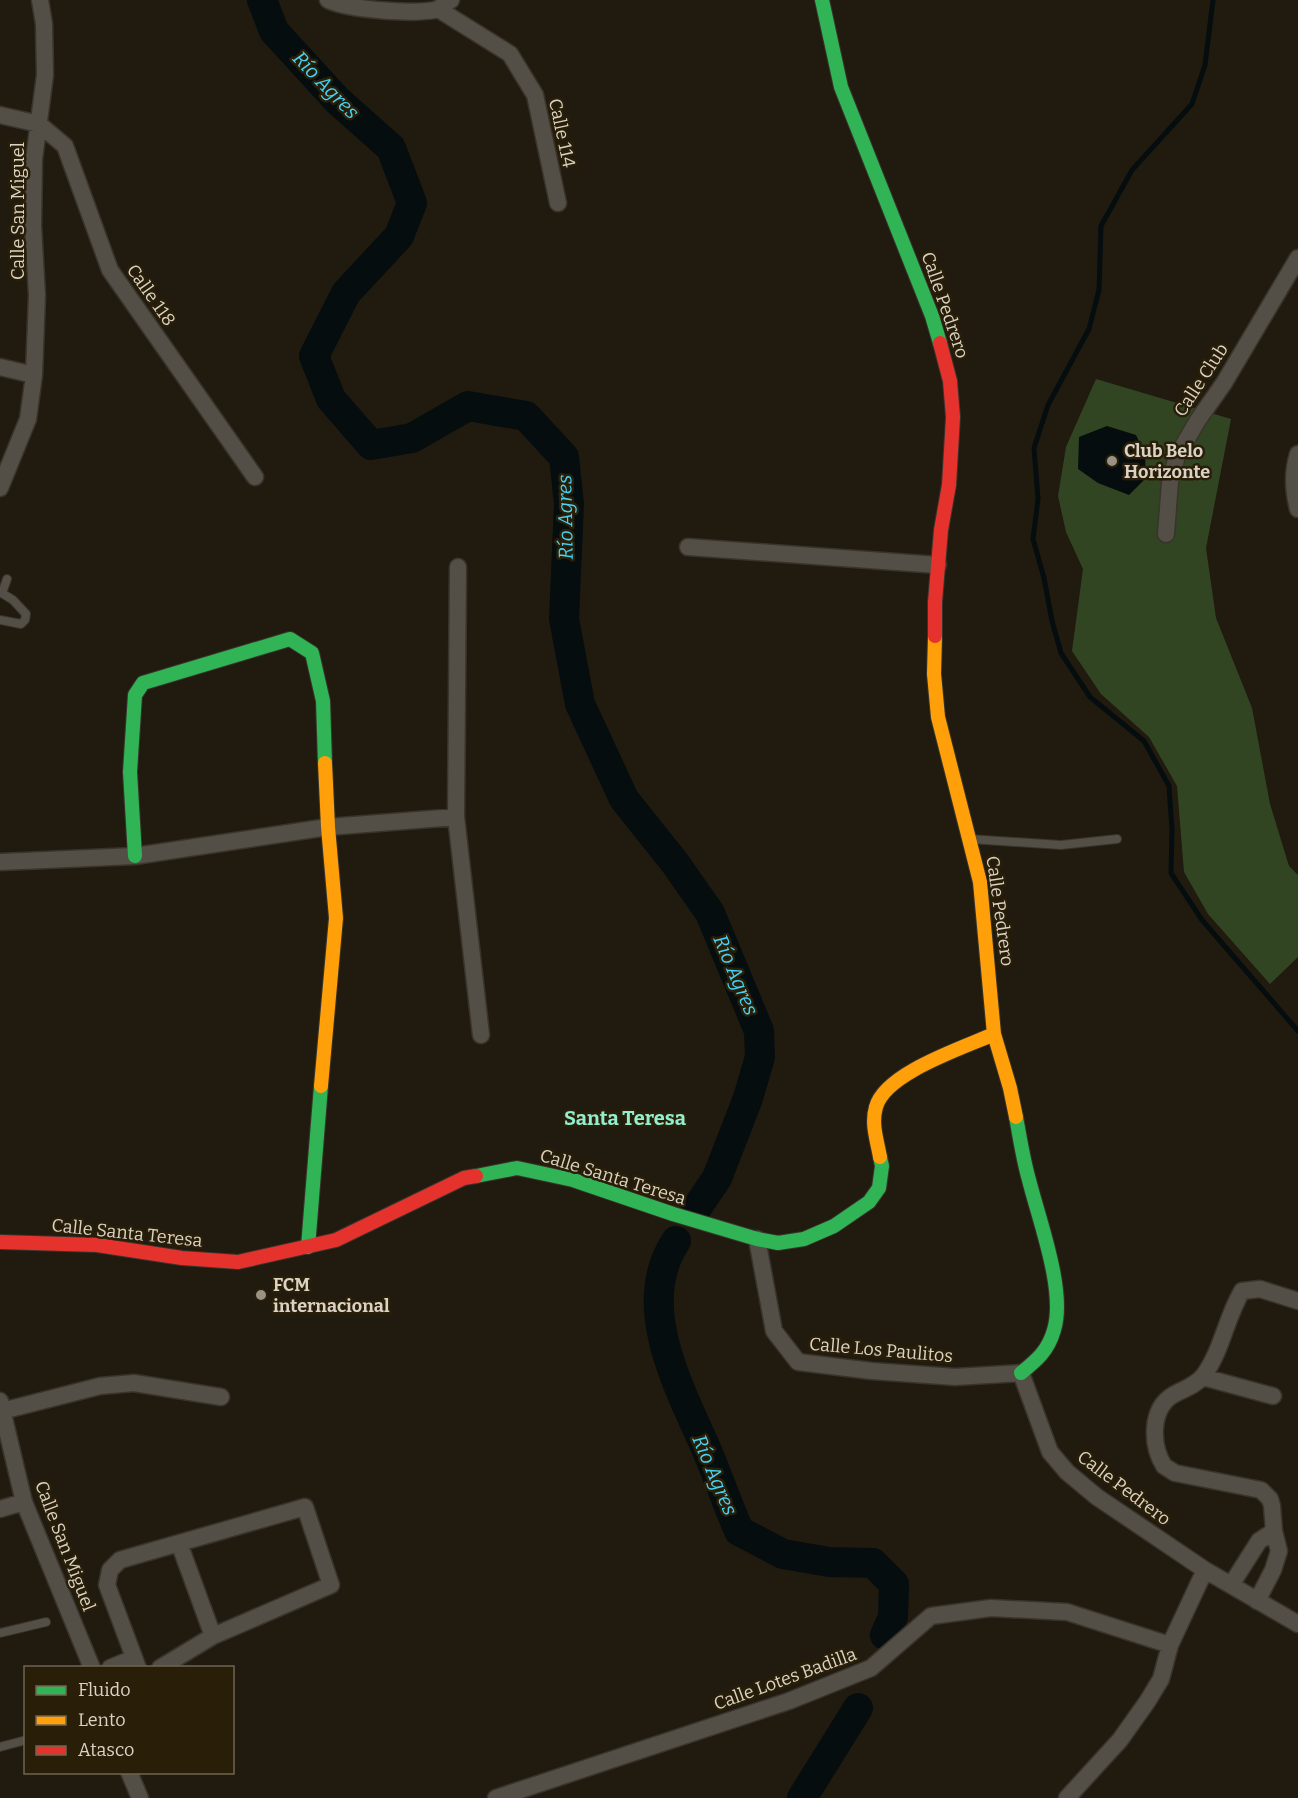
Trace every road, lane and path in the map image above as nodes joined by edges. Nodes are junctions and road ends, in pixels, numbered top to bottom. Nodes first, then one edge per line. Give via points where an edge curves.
1 (40, 0) edge
2 (328, 0) edge
3 (822, 0) edge
4 (445, 5) edge
5 (0, 115) edge
6 (39, 124) junction
7 (558, 202) dead end
8 (1298, 258) edge
9 (0, 368) edge
10 (34, 375) junction
11 (1298, 454) edge
12 (255, 477) dead end
13 (0, 488) edge
14 (1298, 509) edge
15 (1166, 534) dead end
16 (688, 548) dead end
17 (938, 565) junction
18 (458, 567) dead end
19 (7, 579) dead end
20 (1, 592) edge
21 (0, 620) edge
22 (456, 817) junction
23 (328, 827) junction
24 (969, 839) junction
25 (1117, 839) dead end
26 (135, 856) junction
27 (0, 862) edge
28 (994, 1034) junction
29 (481, 1035) dead end
30 (757, 1239) junction
31 (0, 1242) edge
32 (308, 1247) junction
33 (1298, 1301) edge
34 (1021, 1373) junction
35 (1203, 1377) junction
36 (221, 1396) dead end
37 (1273, 1396) dead end
38 (1, 1406) edge
39 (24, 1502) junction
40 (0, 1509) edge
41 (1274, 1531) junction
42 (179, 1543) junction
43 (1205, 1569) junction
44 (1232, 1585) junction
45 (1257, 1601) junction
46 (46, 1622) dead end
47 (1298, 1624) edge
48 (0, 1633) edge
49 (213, 1636) junction
50 (1170, 1645) junction
51 (136, 1663) edge
52 (91, 1666) edge
53 (120, 1666) edge
54 (163, 1666) edge
55 (24, 1740) edge
56 (0, 1746) edge
57 (129, 1774) edge
58 (140, 1798) edge
59 (496, 1798) edge
60 (1067, 1798) edge

1 - 6 street, Calle San Miguel via 45,75
2 - 4 street via 398,11
3 - 17 street, Calle Pedrero via 841,87 932,316 950,381 950,474
4 - 7 street, Calle 114 via 510,54 535,95
5 - 6 street
6 - 10 street, Calle San Miguel via 34,159
6 - 12 street, Calle 118 via 65,146 110,270
8 - 15 street, Calle Club via 1177,456 1170,482
9 - 10 street
10 - 13 street, Calle San Miguel via 28,419
11 - 14 street via 1293,469
16 - 17 street
17 - 24 street, Calle Pedrero via 934,674 938,717
18 - 22 street
19 - 20 lane
20 - 21 lane via 26,614 21,624
22 - 23 street
22 - 29 street
23 - 26 street
23 - 26 street via 323,701 312,652 290,639 143,683 135,695 130,772
23 - 32 street via 336,918
24 - 25 lane via 1061,845
24 - 28 street, Calle Pedrero via 980,882
26 - 27 street
28 - 30 street, Calle Santa Teresa via 922,1066 884,1090 873,1123 882,1179 869,1202 834,1226 804,1239 778,1243
28 - 34 street, Calle Pedrero via 1010,1088 1058,1303 1056,1329 1044,1354
30 - 32 street, Calle Santa Teresa via 573,1180 517,1168 464,1178 336,1240
30 - 34 street, Calle Los Paulitos via 774,1331 798,1362 955,1377
31 - 32 street, Calle Santa Teresa via 97,1245 238,1262
33 - 35 street via 1260,1289 1242,1291
34 - 43 street, Calle Pedrero via 1050,1452 1067,1472 1097,1497
35 - 37 street
35 - 41 street via 1171,1396 1161,1407 1155,1426 1161,1461 1175,1473 1261,1490 1270,1499
36 - 38 street via 134,1383
38 - 39 street, Calle San Miguel
39 - 40 street
39 - 52 street, Calle San Miguel
41 - 44 street via 1260,1541
41 - 45 street via 1279,1551
42 - 49 street
42 - 49 street via 305,1506 331,1585
42 - 51 street via 120,1560 110,1570 107,1585
43 - 44 street, Calle Pedrero
43 - 50 street
44 - 45 street, Calle Pedrero
45 - 47 street, Calle Pedrero
46 - 48 lane
49 - 54 street
50 - 59 street, Calle Lotes Badilla via 1067,1612 991,1608 931,1616 871,1668 789,1701
50 - 60 street via 1161,1679 1147,1702 1120,1740
51 - 53 street
55 - 56 lane
57 - 58 street

